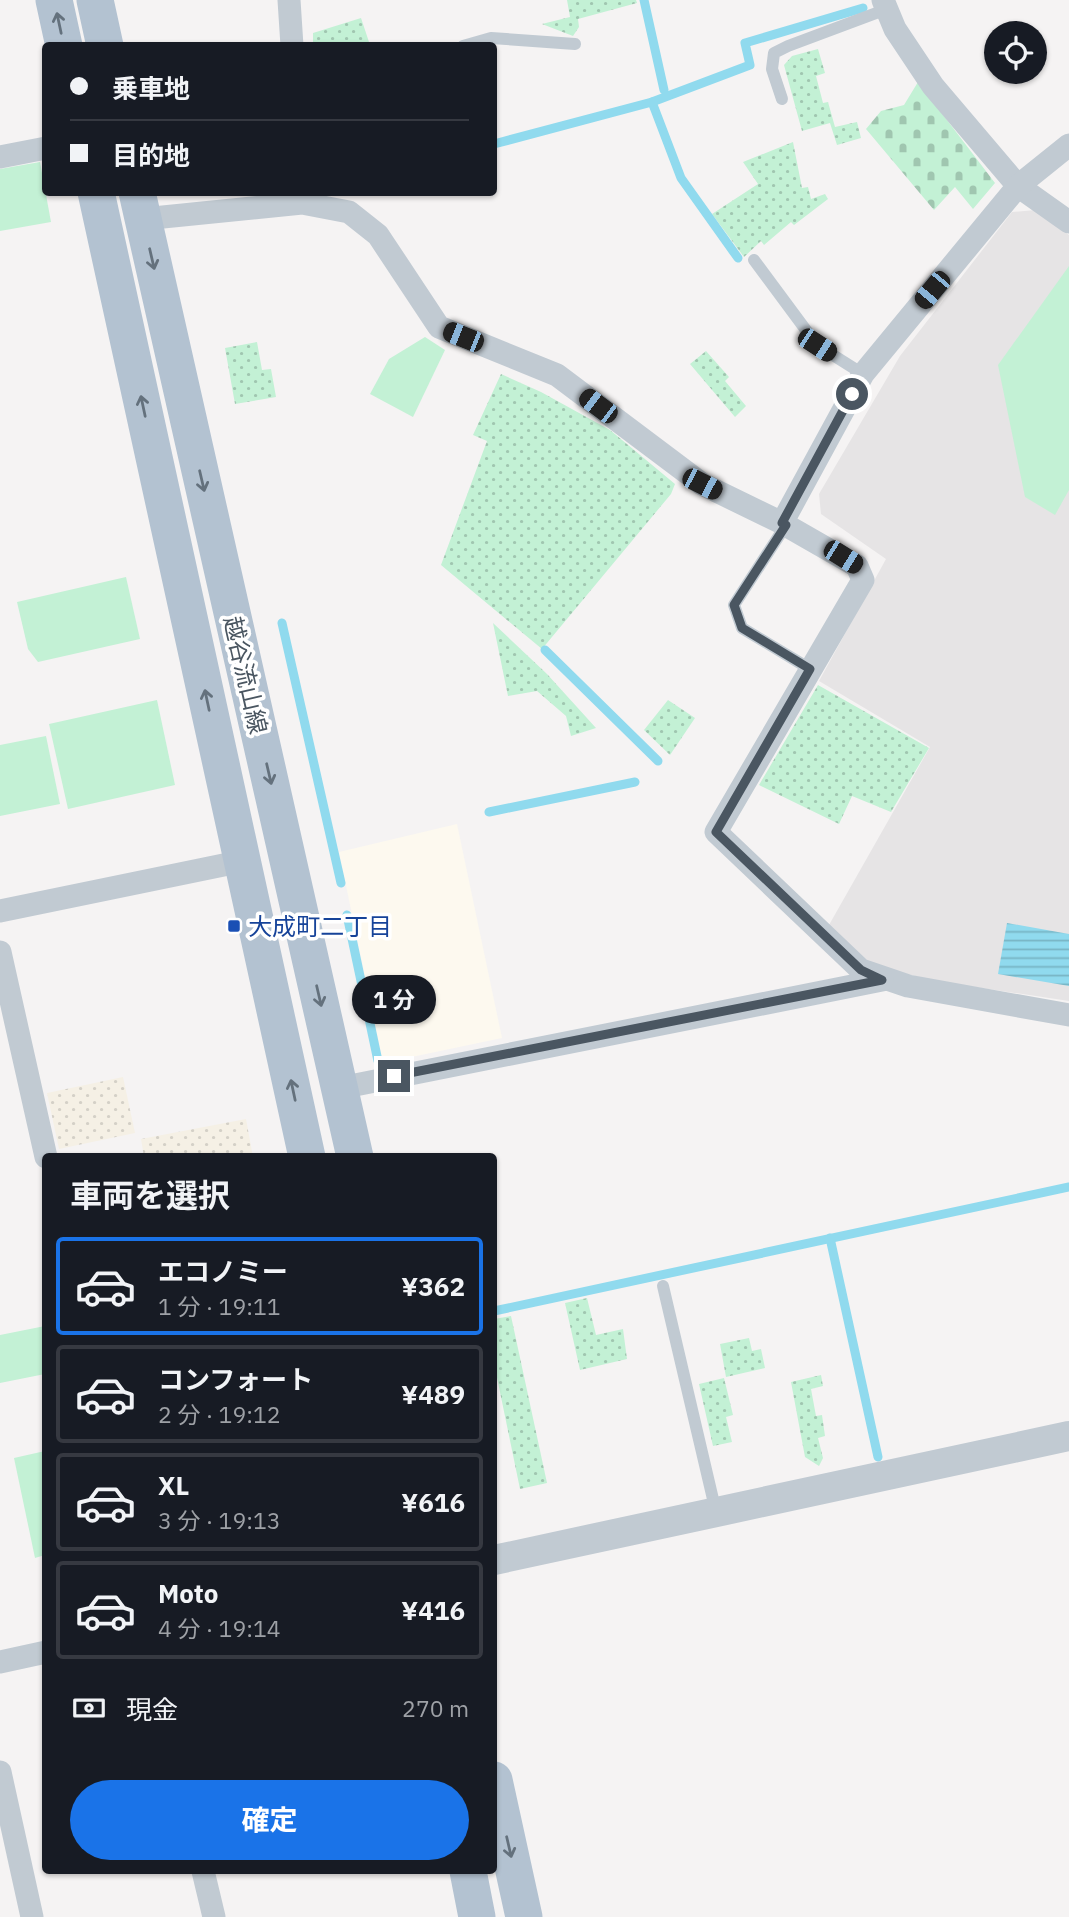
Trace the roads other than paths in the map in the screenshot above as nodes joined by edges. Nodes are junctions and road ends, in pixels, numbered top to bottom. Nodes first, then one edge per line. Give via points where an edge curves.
1 (54, 0) edge
2 (95, 0) edge
3 (289, 0) edge
4 (885, 4) edge
5 (63, 42) edge
6 (104, 42) edge
7 (292, 42) edge
8 (475, 42) edge
9 (575, 44) dead end
10 (782, 99) dead end
11 (1069, 145) edge
12 (42, 149) edge
13 (0, 157) edge
14 (1018, 186) junction
15 (97, 196) edge
16 (301, 198) edge
17 (140, 206) edge
18 (1069, 222) edge
19 (754, 260) dead end
20 (863, 374) junction
21 (784, 524) junction
22 (810, 669) junction
23 (243, 861) junction
24 (0, 911) edge
25 (0, 952) edge
26 (882, 980) junction
27 (1069, 1015) edge
28 (340, 1088) junction
29 (45, 1153) edge
30 (306, 1153) edge
31 (354, 1153) edge
32 (663, 1286) dead end
33 (1069, 1436) edge
34 (716, 1512) junction
35 (497, 1559) edge
36 (42, 1653) edge
37 (0, 1662) edge
38 (0, 1772) edge
39 (497, 1794) edge
40 (204, 1874) edge
41 (469, 1874) edge
42 (32, 1917) edge
43 (214, 1917) edge
44 (477, 1917) edge
45 (524, 1917) edge

5 -> 1 main road
2 - 6 main road
3 - 7 street
4 - 10 lane via 774,53 772,69
4 - 14 street via 895,29 933,86
8 - 9 lane via 491,37
11 - 14 street
12 - 13 street
14 - 18 street
14 - 20 street
23 -> 15 main road, 越谷流山線
16 - 17 street
16 - 21 street via 349,212 378,235 439,327 556,375 702,484
17 -> 28 main road, 越谷流山線
19 - 20 lane via 817,345
20 - 21 street
21 - 22 lane via 734,605 742,628
21 - 22 street via 857,566 863,580
22 - 26 street via 716,832 861,970
23 - 24 street
30 -> 23 main road, 越谷流山線
25 - 29 street
26 - 27 street
26 - 28 street
28 - 31 main road, 越谷流山線
32 - 34 lane
33 - 34 street
34 - 35 street
36 - 37 street
38 - 42 street
39 -> 45 main road
40 - 43 street
41 - 44 main road

